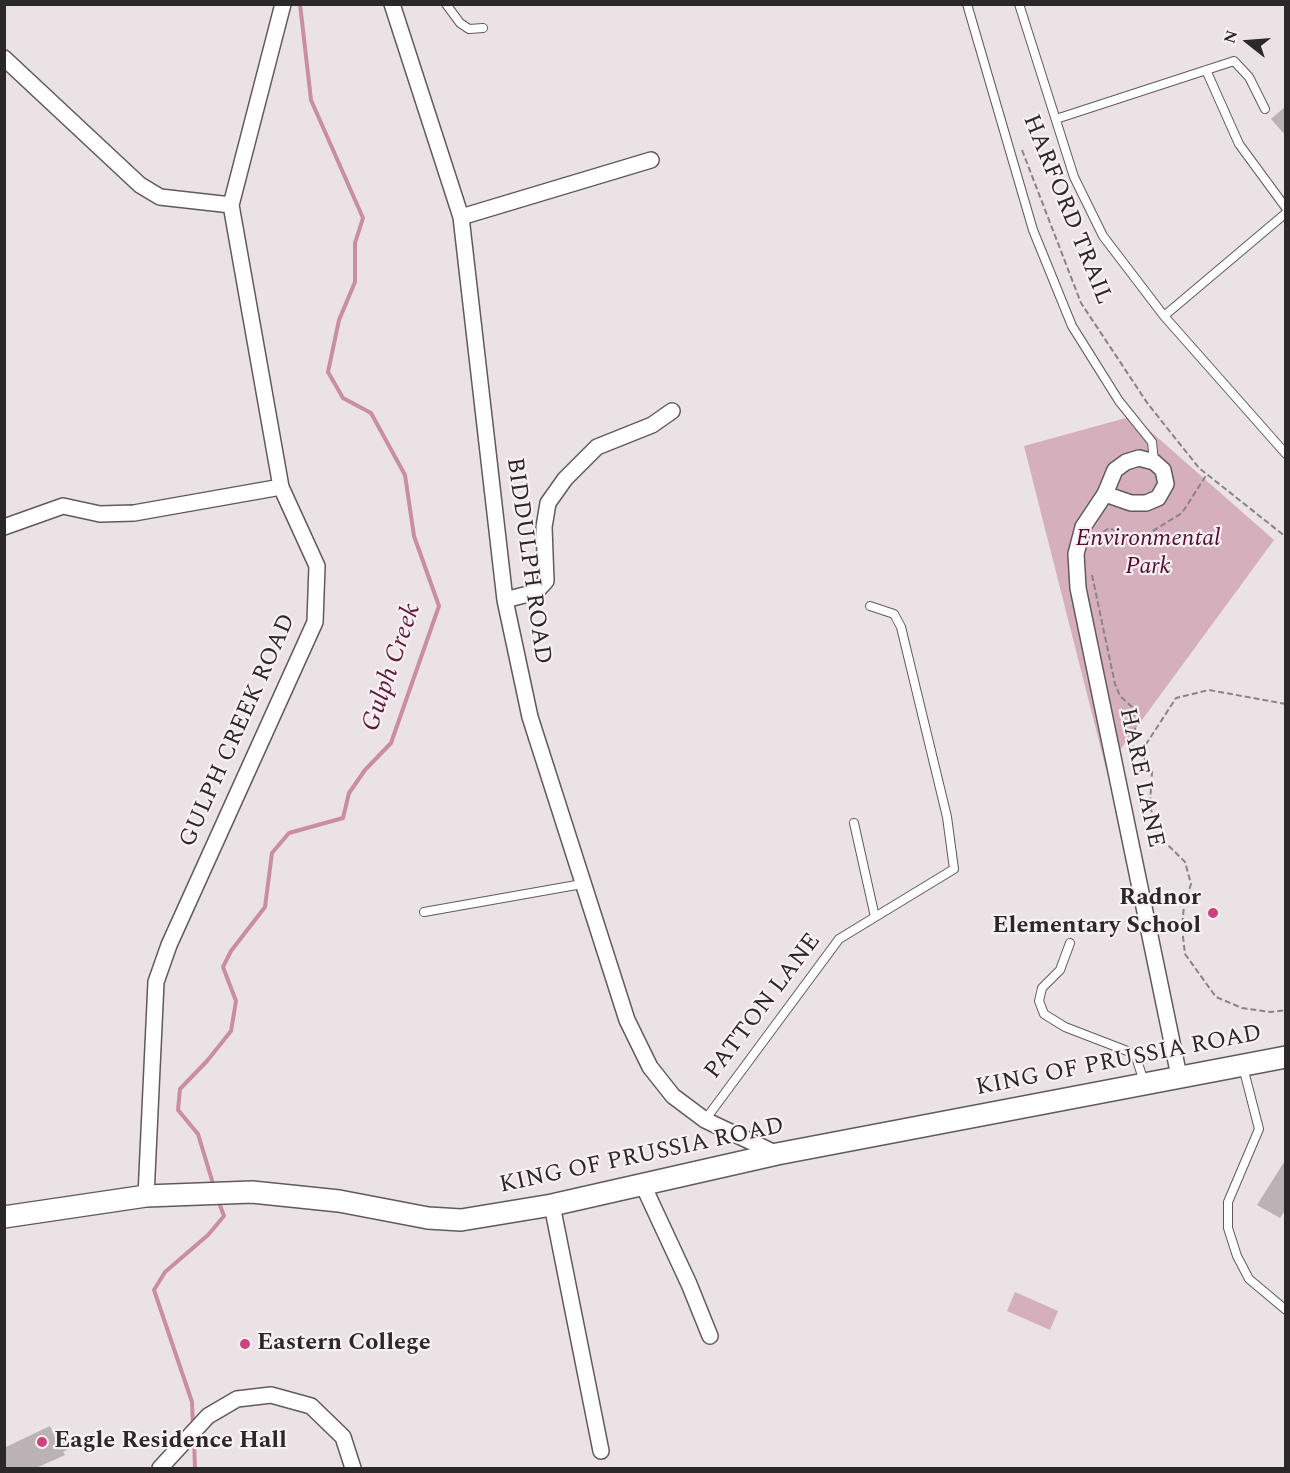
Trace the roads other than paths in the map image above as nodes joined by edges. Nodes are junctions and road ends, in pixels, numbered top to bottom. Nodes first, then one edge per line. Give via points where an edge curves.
1 (392, 4) edge
2 (446, 4) edge
3 (967, 4) edge
4 (1019, 4) edge
5 (283, 6) edge
6 (483, 28) dead end
7 (4, 58) edge
8 (1206, 70) junction
9 (1265, 109) dead end
10 (1056, 119) junction
11 (651, 160) dead end
12 (231, 205) junction
13 (1286, 208) edge
14 (1286, 213) edge
15 (462, 217) junction
16 (1164, 316) junction
17 (672, 411) dead end
18 (1286, 454) edge
19 (1154, 462) junction
20 (281, 487) junction
21 (1105, 494) junction
22 (4, 527) edge
23 (505, 600) junction
24 (870, 606) dead end
25 (854, 823) dead end
26 (582, 884) junction
27 (424, 912) dead end
28 (875, 917) junction
29 (1070, 943) dead end
30 (1286, 1057) edge
31 (1243, 1066) junction
32 (1179, 1076) junction
33 (1144, 1083) junction
34 (705, 1120) junction
35 (777, 1154) junction
36 (643, 1185) junction
37 (146, 1196) junction
38 (552, 1205) junction
39 (4, 1217) edge
40 (1286, 1310) edge
41 (710, 1336) dead end
42 (601, 1451) dead end
43 (160, 1468) edge
44 (353, 1468) edge

1 - 15 street, BIDDULPH ROAD
2 - 6 lane via 460,23
3 - 19 lane via 1033,230 1072,326 1119,401 1152,442
4 - 10 lane
5 - 12 street, GULPH CREEK ROAD
7 - 12 street via 140,185 160,197
8 - 9 lane via 1234,62 1249,77
8 - 10 lane
8 - 13 lane via 1239,144
10 - 16 lane via 1074,177 1103,236
11 - 15 street
12 - 20 street, GULPH CREEK ROAD
14 - 16 lane
15 - 23 street, BIDDULPH ROAD
16 - 18 lane
17 - 23 street via 652,425 597,447 565,479 548,503 544,528 546,581 537,592
19 - 21 street, HARE LANE via 1139,458 1126,462 1115,470
19 - 21 street via 1163,470 1166,484 1158,498 1131,503
20 - 22 street via 134,513 100,514 63,506
20 - 37 street, GULPH CREEK ROAD via 317,566 315,622 169,945 156,982
21 - 32 street, HARE LANE via 1083,527 1076,554 1078,588
23 - 26 street, BIDDULPH ROAD via 530,717
24 - 28 lane, PATTON LANE via 894,614 902,627 946,817 954,869
25 - 28 lane
26 - 27 lane
26 - 34 street, BIDDULPH ROAD via 627,1020 650,1067 673,1096
28 - 34 lane, PATTON LANE via 839,939
29 - 33 lane via 1060,970 1042,988 1039,1001 1044,1014 1065,1027 1135,1054
30 - 31 street, KING OF PRUSSIA ROAD
31 - 32 street, KING OF PRUSSIA ROAD
31 - 40 lane via 1259,1129 1228,1202 1228,1228 1249,1279
32 - 33 street, KING OF PRUSSIA ROAD
33 - 35 street, KING OF PRUSSIA ROAD
34 - 35 street, BIDDULPH ROAD
35 - 36 street, KING OF PRUSSIA ROAD
36 - 38 street, KING OF PRUSSIA ROAD
36 - 41 street
37 - 38 street, KING OF PRUSSIA ROAD via 296,1196 461,1220
37 - 39 street, KING OF PRUSSIA ROAD
38 - 42 street
43 - 44 street via 208,1416 237,1399 271,1395 311,1406 343,1437

